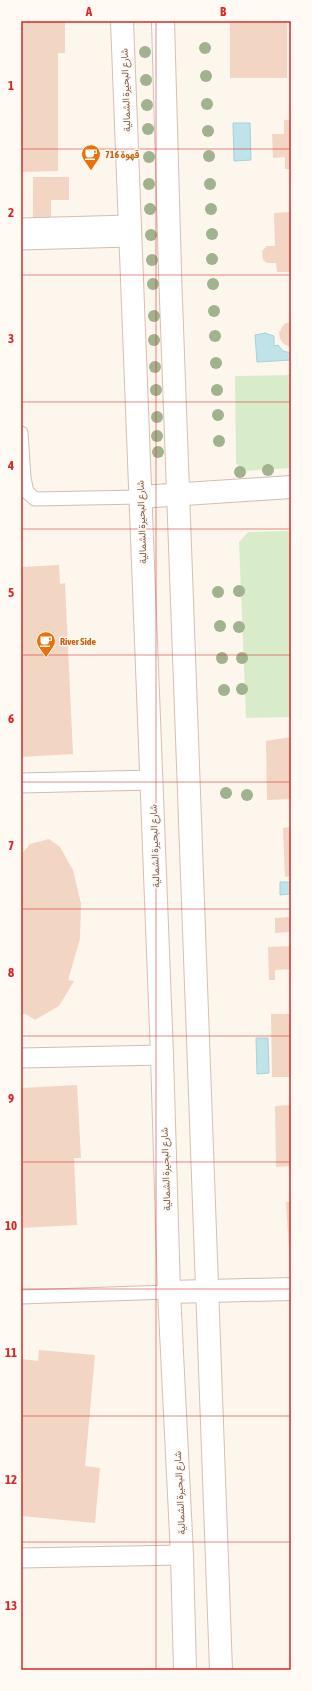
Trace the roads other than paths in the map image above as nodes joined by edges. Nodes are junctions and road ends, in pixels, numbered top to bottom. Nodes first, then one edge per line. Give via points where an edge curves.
1 (122, 21) edge
2 (163, 21) edge
3 (21, 225) edge
4 (130, 229) junction
5 (21, 240) edge
6 (21, 433) edge
7 (291, 487) edge
8 (178, 496) junction
9 (140, 497) junction
10 (151, 780) junction
11 (21, 783) edge
12 (162, 1055) junction
13 (21, 1058) edge
14 (291, 1289) edge
15 (169, 1292) junction
16 (207, 1292) junction
17 (21, 1297) edge
18 (182, 1555) junction
19 (21, 1558) edge
20 (185, 1670) edge
21 (221, 1670) edge

1 - 4 main road, شارع البحيرة الشمالية
2 - 8 main road
3 - 4 lane
4 - 5 street
4 - 9 main road, شارع البحيرة الشمالية
6 - 9 lane via 24,478 27,492 35,499
7 - 8 main road
8 - 9 main road
8 - 16 main road
9 - 10 main road, شارع البحيرة الشمالية
10 - 11 street
10 - 12 main road, شارع البحيرة الشمالية
12 - 13 street
12 - 15 main road, شارع البحيرة الشمالية
14 - 16 main road
15 - 16 main road
15 - 17 lane
15 - 18 main road, شارع البحيرة الشمالية
16 - 21 main road
18 - 19 street
18 - 20 main road, شارع البحيرة الشمالية

